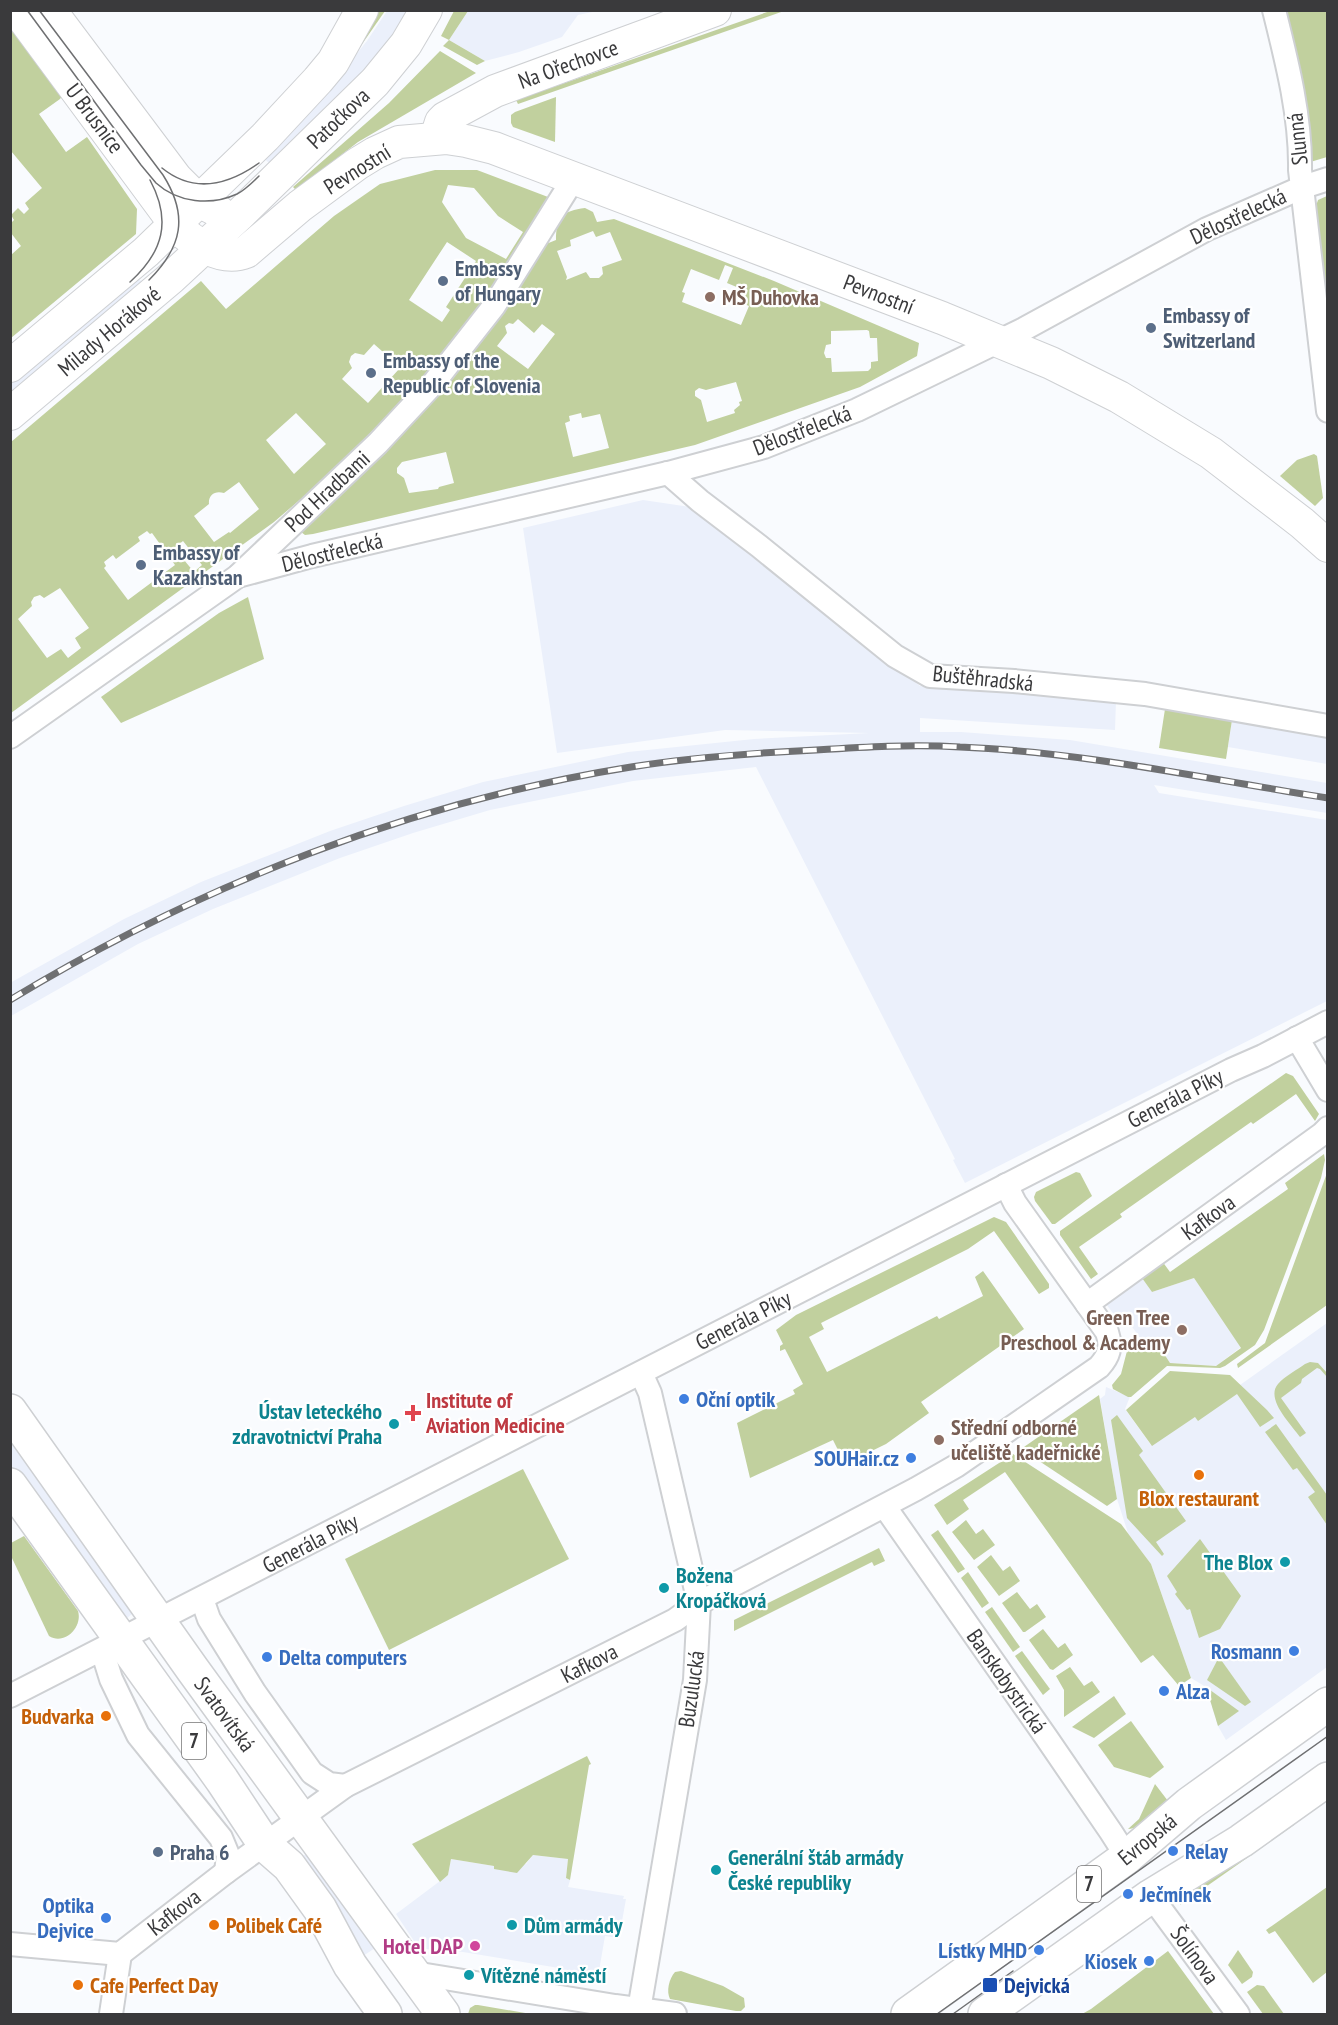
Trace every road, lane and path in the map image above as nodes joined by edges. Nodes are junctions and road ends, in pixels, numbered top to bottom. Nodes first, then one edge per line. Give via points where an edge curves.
1 (17, 10) edge
2 (50, 10) edge
3 (362, 10) edge
4 (426, 10) edge
5 (715, 10) edge
6 (1274, 10) edge
7 (436, 138) junction
8 (574, 178) junction
9 (1328, 178) edge
10 (1303, 187) junction
11 (199, 201) junction
12 (300, 206) junction
13 (238, 216) junction
14 (175, 224) junction
15 (206, 246) junction
16 (999, 340) junction
17 (10, 366) edge
18 (1328, 411) edge
19 (10, 414) edge
20 (668, 473) junction
21 (1328, 546) edge
22 (238, 576) junction
23 (1328, 726) edge
24 (10, 737) edge
25 (1328, 1022) edge
26 (1297, 1038) junction
27 (1328, 1090) edge
28 (1328, 1128) edge
29 (1006, 1185) junction
30 (1087, 1304) junction
31 (641, 1373) junction
32 (10, 1411) edge
33 (10, 1485) edge
34 (885, 1507) junction
35 (202, 1599) junction
36 (699, 1603) junction
37 (159, 1621) junction
38 (111, 1645) junction
39 (10, 1696) edge
40 (1328, 1704) edge
41 (1328, 1779) edge
42 (345, 1786) junction
43 (301, 1818) junction
44 (265, 1845) junction
45 (1127, 1857) junction
46 (226, 1872) junction
47 (1152, 1896) junction
48 (10, 1944) edge
49 (120, 1954) junction
50 (414, 1973) junction
51 (378, 2010) edge
52 (639, 2010) junction
53 (111, 2014) edge
54 (443, 2014) edge
55 (675, 2014) edge
56 (908, 2014) edge
57 (985, 2014) edge
58 (1238, 2014) edge

1 - 14 street, U Brusnice
2 - 11 street, U Brusnice via 176,178
3 - 11 street, Patočkova via 345,44 318,80
4 - 13 street, Patočkova via 406,44 375,82
5 - 7 street, Na Ořechovce via 495,91 445,118
6 - 10 street, Slunná via 1287,62
7 - 8 street, Pevnostní via 494,148
7 - 12 street, Pevnostní via 399,142 375,153
8 - 16 street, Pevnostní
8 - 22 street, Pod Hradbami via 494,306 432,385 378,443
9 - 10 street, Dělostřelecká
10 - 16 street, Dělostřelecká via 1207,229
10 - 18 street, Slunná
11 - 13 street, Pevnostní
11 - 14 street, Patočkova
12 - 13 street, Pevnostní via 268,216
12 - 15 street, Pevnostní via 246,252 225,254
13 - 15 street, Patočkova
14 - 15 street, U Brusnice via 185,235
14 - 17 street, Milady Horákové
15 - 19 street, Milady Horákové
16 - 20 street, Dělostřelecká via 857,410 764,447
16 - 21 street, Pevnostní via 1119,397 1179,432 1242,475
20 - 22 street, Dělostřelecká
20 - 23 street, Buštěhradská via 895,656 930,676 1145,694
22 - 24 street, Pod Hradbami
25 - 26 street, Generála Píky
26 - 27 street
26 - 29 street, Generála Píky
28 - 30 street, Kafkova
29 - 30 street, Kafkova
29 - 31 street, Generála Píky
30 - 34 street, Kafkova via 1107,1332 1109,1352 1104,1362 956,1466
31 - 35 street, Generála Píky
31 - 36 street, Buzulucká via 650,1393
32 - 37 main road, Svatovítská / 7
33 - 38 main road, Svatovítská / 7
34 - 36 street, Kafkova
34 - 45 street, Banskobystrická
35 - 37 street, Generála Píky
35 - 42 street, Svatovítská via 255,1693 312,1773 328,1784
36 - 42 street, Kafkova via 675,1620
36 - 52 street, Buzulucká via 695,1680
37 - 38 street, Generála Píky
37 - 43 main road, Svatovítská / 7
38 - 39 street, Generála Píky
38 - 44 main road, Svatovítská / 7 via 222,1780
38 - 46 street, Svatovítská via 111,1679 138,1735 222,1838 228,1855
40 - 45 main road, Evropská / 7 via 1189,1804
41 - 47 main road, Evropská / 7
42 - 43 street, Kafkova
43 - 44 street, Kafkova
43 - 50 main road, Svatovítská / 7
44 - 46 street, Kafkova
44 - 51 main road, Svatovítská / 7 via 289,1866 320,1909
45 - 56 main road, Evropská / 7
46 - 49 street, Kafkova
47 - 57 main road, Evropská / 7
47 - 58 street, Šolínova
48 - 49 street
49 - 53 street
50 - 52 street
50 - 54 main road, Svatovítská / 7
52 - 55 street

